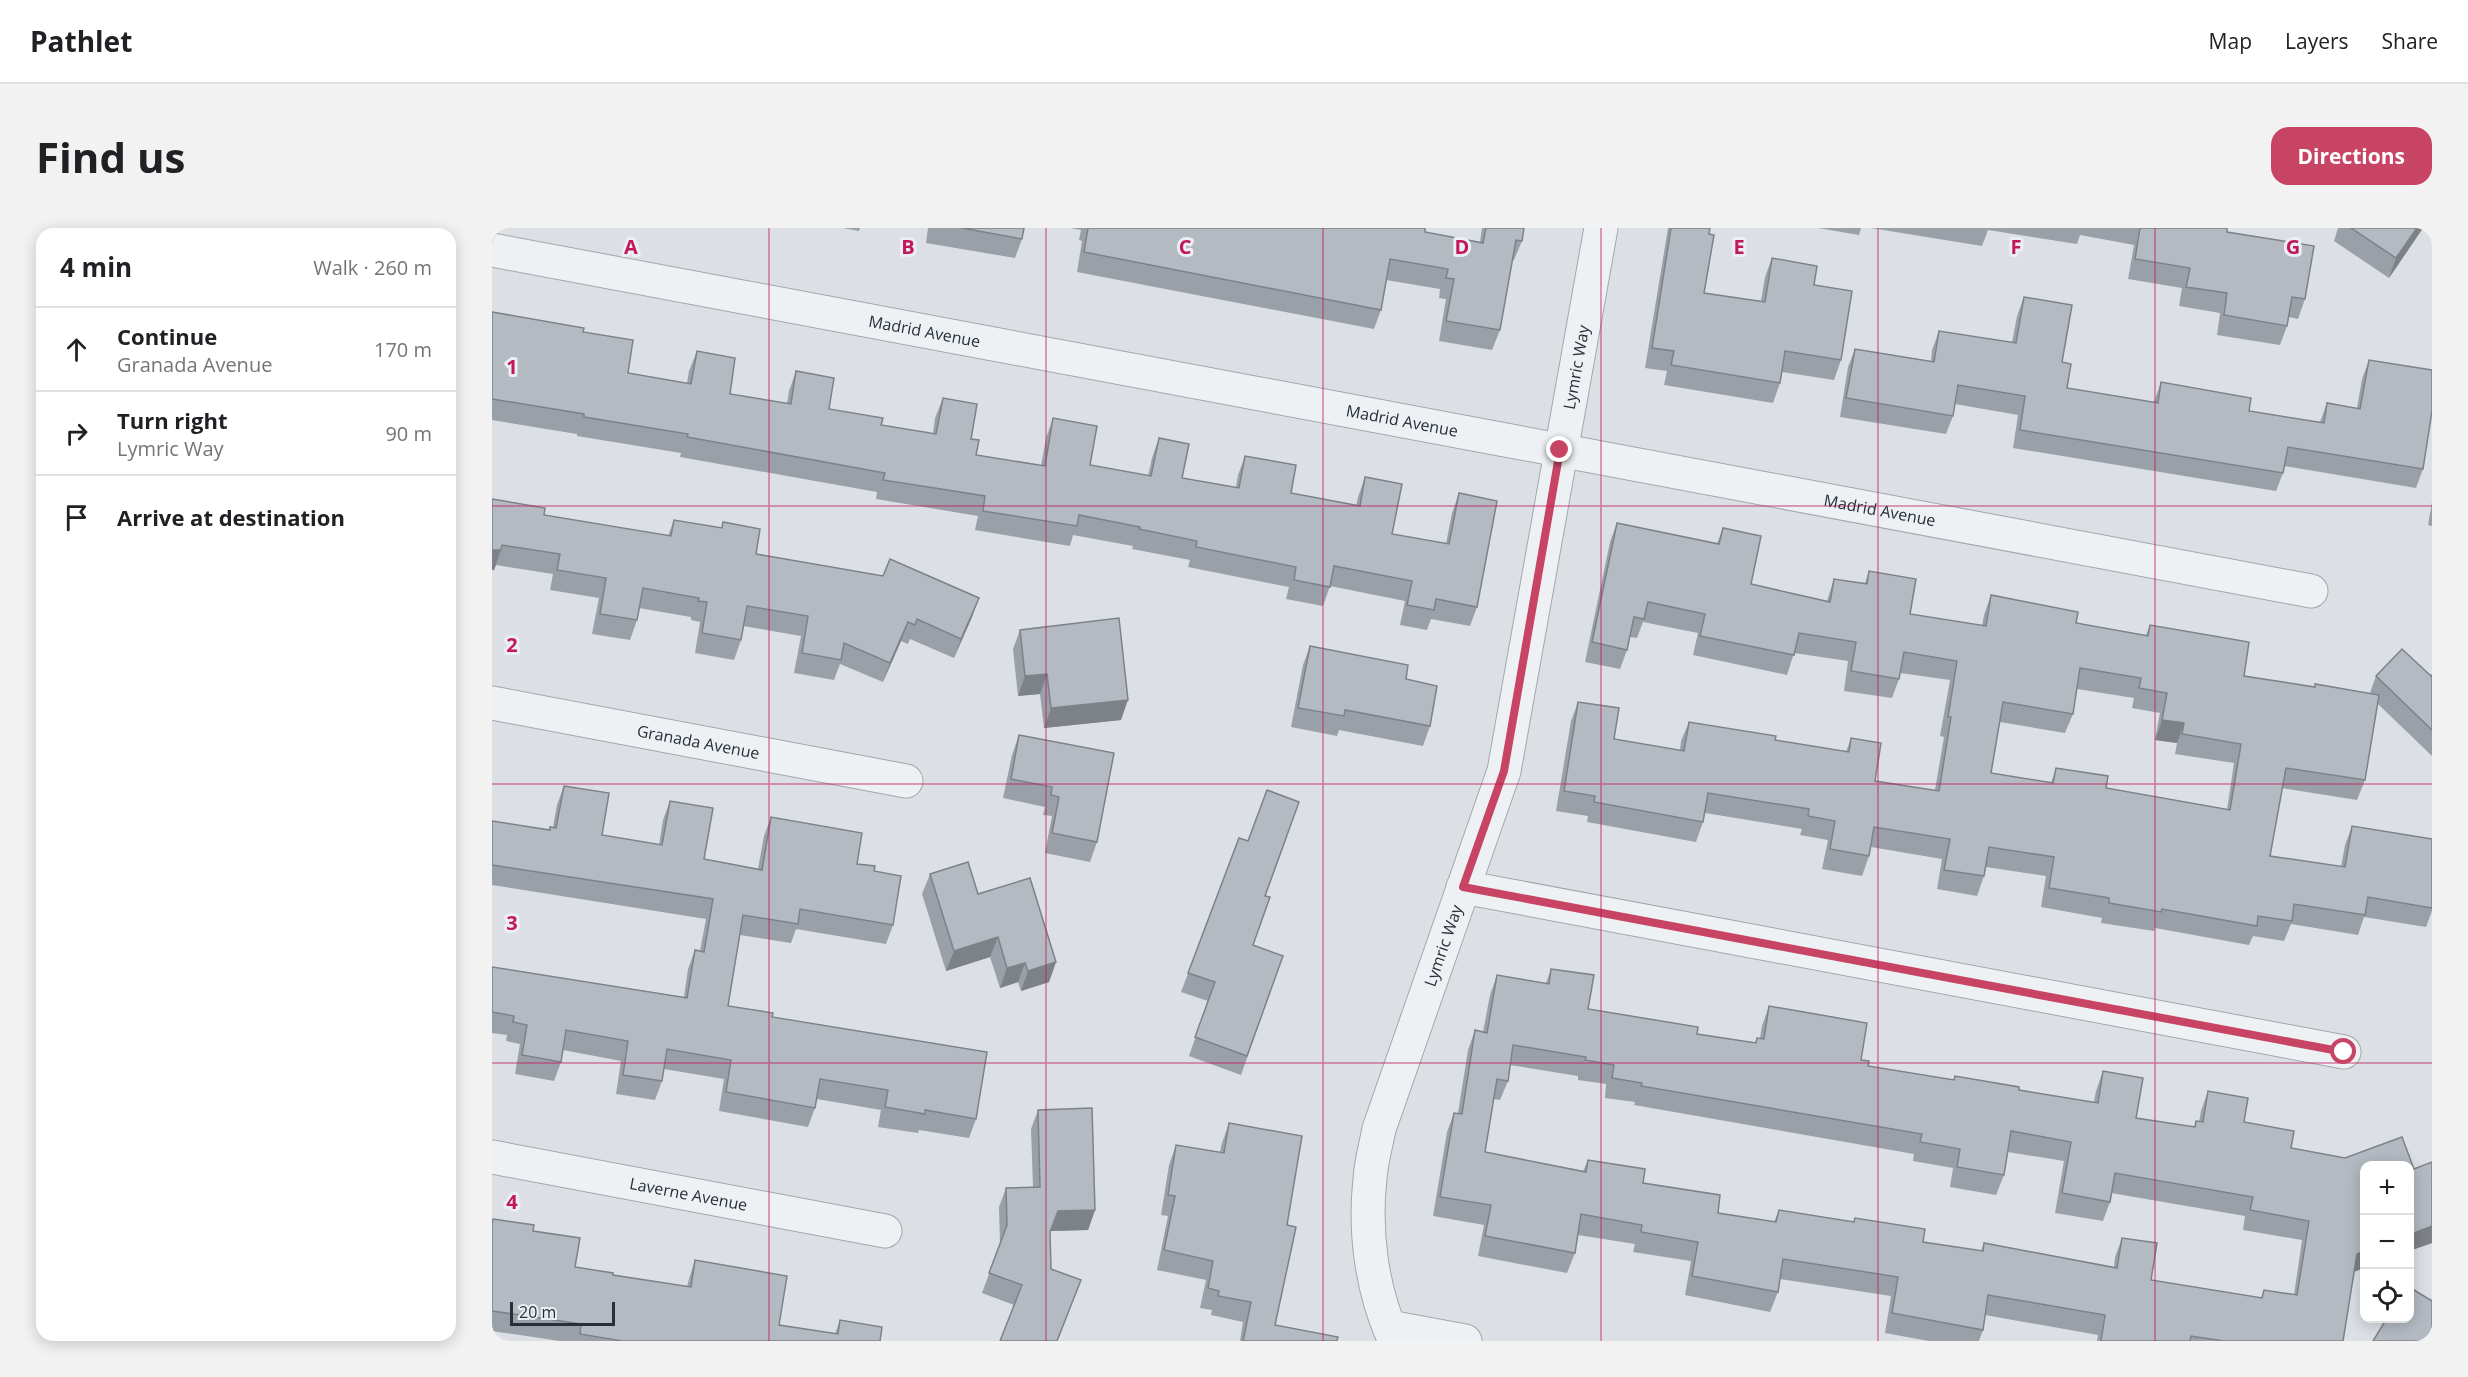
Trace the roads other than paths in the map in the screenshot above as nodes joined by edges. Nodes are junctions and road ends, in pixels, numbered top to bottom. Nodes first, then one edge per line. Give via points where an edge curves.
1 (1601, 228) edge
2 (492, 249) edge
3 (1560, 450) junction
4 (2311, 591) dead end
5 (492, 703) edge
6 (906, 781) dead end
7 (1463, 887) junction
8 (2344, 1052) dead end
9 (492, 1157) edge
10 (885, 1231) dead end
11 (1392, 1334) edge
12 (1465, 1341) edge

1 - 3 street, Lymric Way
2 - 3 street, Madrid Avenue
3 - 4 street, Madrid Avenue
3 - 7 street, Lymric Way via 1504,771
5 - 6 street, Granada Avenue
7 - 8 street
7 - 11 street, Lymric Way via 1379,1129 1370,1178 1368,1222 1374,1278
9 - 10 street, Laverne Avenue
11 - 12 street

